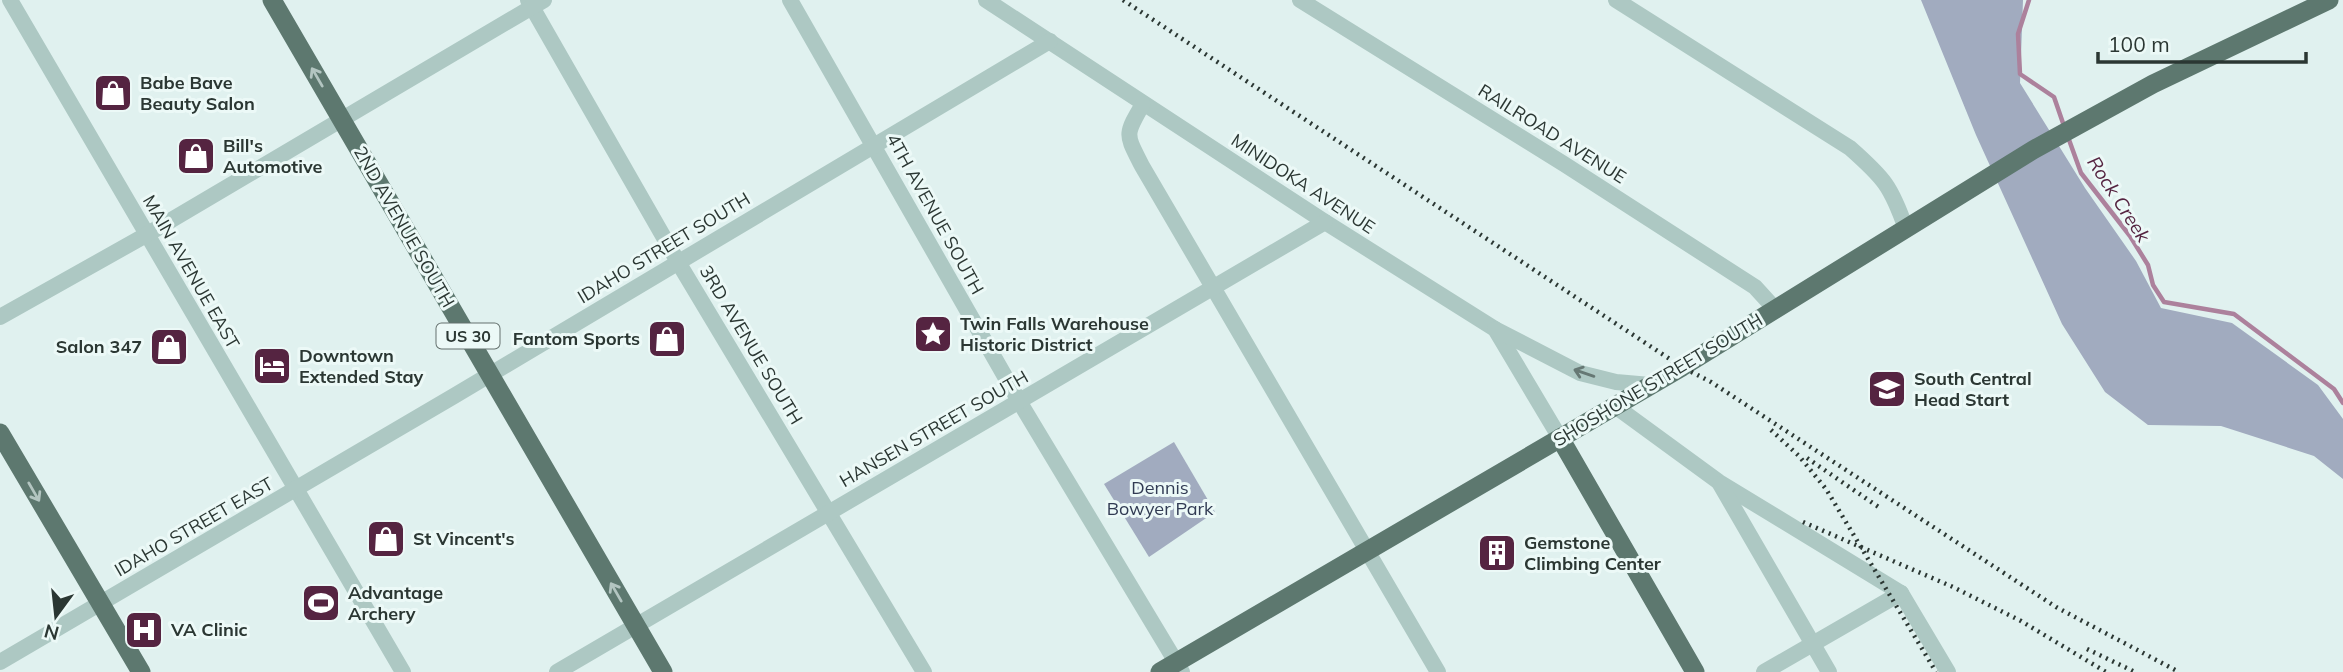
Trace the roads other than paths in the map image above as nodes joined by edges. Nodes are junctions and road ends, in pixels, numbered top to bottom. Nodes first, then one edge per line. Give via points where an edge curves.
1 (10, 0) edge
2 (272, 0) edge
3 (790, 0) edge
4 (986, 0) edge
5 (1300, 0) edge
6 (1616, 0) edge
7 (2329, 0) edge
8 (535, 2) edge
9 (1050, 41) junction
10 (1143, 104) junction
11 (341, 118) junction
12 (875, 146) junction
13 (1325, 222) junction
14 (1911, 226) junction
15 (146, 235) junction
16 (678, 262) junction
17 (1213, 288) junction
18 (1776, 310) junction
19 (0, 317) edge
20 (1495, 329) junction
21 (491, 374) junction
22 (1650, 385) junction
23 (1018, 401) junction
24 (1615, 406) junction
25 (0, 433) edge
26 (1560, 438) junction
27 (1719, 482) junction
28 (298, 488) junction
29 (830, 512) junction
30 (1368, 550) junction
31 (1901, 593) junction
32 (101, 604) junction
33 (635, 626) junction
34 (1812, 644) junction
35 (0, 662) edge
36 (1173, 669) edge
37 (141, 672) edge
38 (403, 672) edge
39 (557, 672) edge
40 (663, 672) edge
41 (924, 672) edge
42 (1438, 672) edge
43 (1695, 672) edge
44 (1765, 672) edge
45 (1829, 672) edge
46 (1948, 672) edge

1 - 15 street, MAIN AVENUE EAST
11 -> 2 main road, 2ND AVENUE SOUTH / US 30
3 - 12 street, 4TH AVENUE SOUTH
4 - 9 street, MINIDOKA AVENUE
5 - 18 street, RAILROAD AVENUE via 1755,287
6 - 14 street via 1850,148 1882,176
7 - 14 main road, SHOSHONE STREET SOUTH via 2152,84 2033,150
8 - 11 street
8 - 16 street, 3RD AVENUE SOUTH
9 - 10 street, MINIDOKA AVENUE
9 - 12 street, IDAHO STREET SOUTH
10 - 13 street, MINIDOKA AVENUE
10 - 17 street via 1128,138
11 - 15 street
11 - 21 main road, 2ND AVENUE SOUTH / US 30
12 - 16 street, IDAHO STREET SOUTH
12 - 23 street, 4TH AVENUE SOUTH
13 - 17 street, HANSEN STREET SOUTH
13 - 20 street, MINIDOKA AVENUE
14 - 18 main road, SHOSHONE STREET SOUTH
15 - 19 street
15 - 28 street, MAIN AVENUE EAST
16 - 21 street, IDAHO STREET SOUTH
16 - 29 street, 3RD AVENUE SOUTH
17 - 23 street, HANSEN STREET SOUTH
17 - 30 street
18 - 22 main road, SHOSHONE STREET SOUTH
22 -> 20 street via 1580,373
20 - 26 street, MINIDOKA AVENUE
21 - 28 street, IDAHO STREET SOUTH
33 -> 21 main road, 2ND AVENUE SOUTH / US 30
22 - 24 main road, SHOSHONE STREET SOUTH
23 - 29 street, HANSEN STREET SOUTH
23 - 36 street, 4TH AVENUE SOUTH
24 - 26 main road, SHOSHONE STREET SOUTH
24 - 27 street
25 -> 32 main road
26 - 30 main road, SHOSHONE STREET SOUTH
26 - 43 main road
27 - 31 street
27 - 34 street
28 - 32 street, IDAHO STREET EAST
28 - 38 street, MAIN AVENUE EAST
29 - 33 street, HANSEN STREET SOUTH
29 - 41 street, 3RD AVENUE SOUTH
30 - 36 main road, SHOSHONE STREET SOUTH
30 - 42 street
31 - 34 street
31 - 46 street
32 - 35 street, IDAHO STREET EAST
32 - 37 main road
33 - 39 street, HANSEN STREET SOUTH
33 - 40 main road, 2ND AVENUE SOUTH / US 30
34 - 44 street
34 - 45 street

